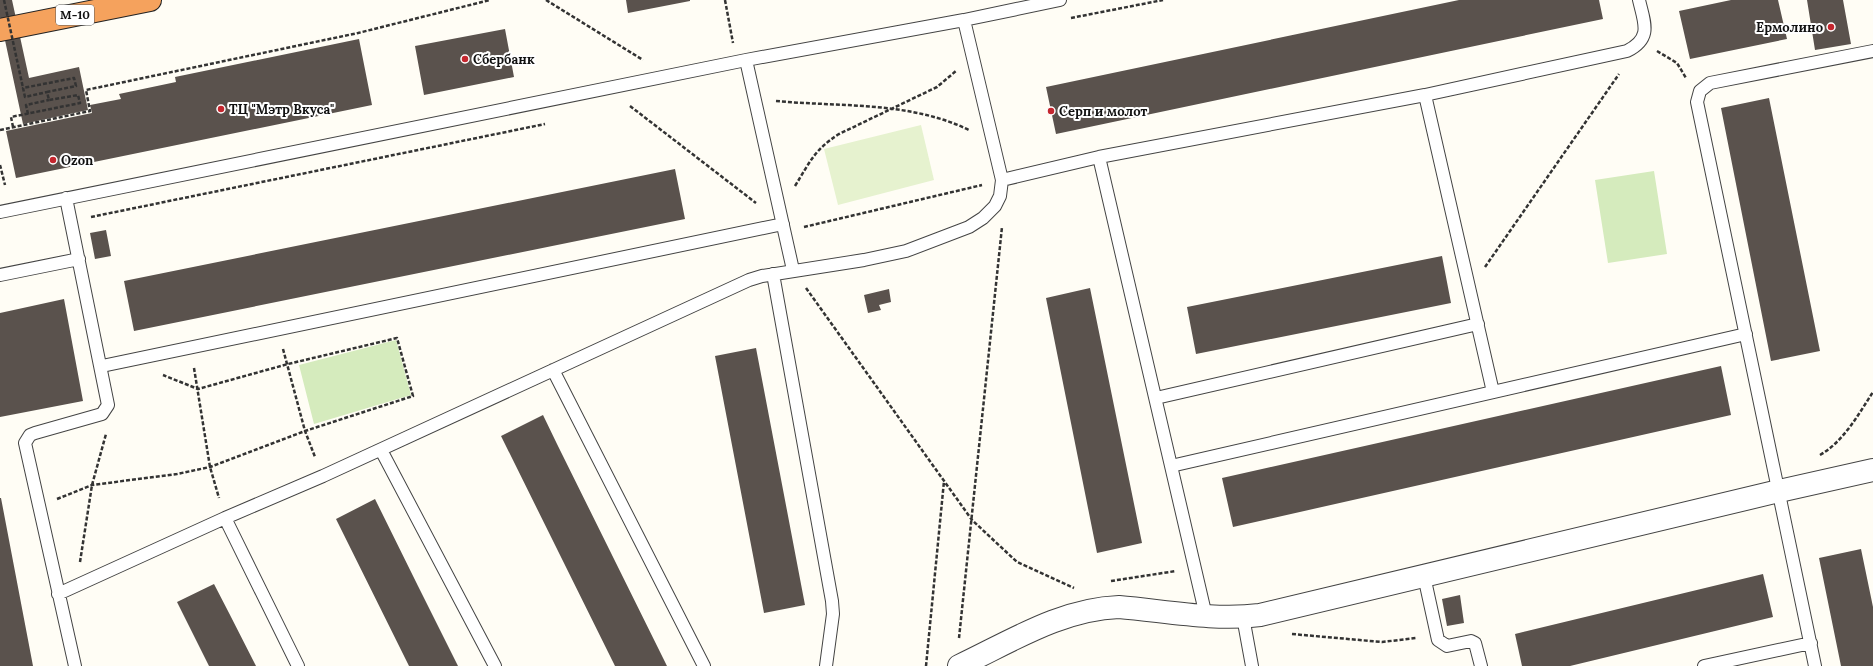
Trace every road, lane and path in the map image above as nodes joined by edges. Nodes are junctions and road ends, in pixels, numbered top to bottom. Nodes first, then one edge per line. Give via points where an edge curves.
1 (4, 0) edge
2 (150, 0) edge
3 (490, 0) edge
4 (546, 0) edge
5 (725, 0) edge
6 (1060, 0) edge
7 (1163, 0) edge
8 (1639, 0) edge
9 (1070, 18) dead end
10 (964, 20) junction
11 (0, 30) edge
12 (1641, 42) junction
13 (1873, 51) edge
14 (973, 56) junction
15 (742, 61) junction
16 (668, 76) junction
17 (23, 88) junction
18 (47, 92) junction
19 (1426, 95) junction
20 (755, 99) junction
21 (49, 100) junction
22 (637, 105) dead end
23 (630, 106) junction
24 (622, 108) dead end
25 (892, 109) junction
26 (28, 114) junction
27 (552, 122) dead end
28 (13, 127) junction
29 (0, 130) edge
30 (993, 145) junction
31 (1099, 157) junction
32 (0, 165) edge
33 (1002, 180) junction
34 (5, 185) dead end
35 (66, 198) junction
36 (995, 206) junction
37 (780, 210) junction
38 (0, 212) edge
39 (91, 217) dead end
40 (784, 228) junction
41 (79, 259) junction
42 (793, 270) junction
43 (773, 274) junction
44 (0, 275) edge
45 (1470, 290) junction
46 (1478, 324) junction
47 (277, 329) junction
48 (1746, 334) junction
49 (190, 348) junction
50 (288, 364) junction
51 (102, 366) junction
52 (553, 370) junction
53 (162, 375) dead end
54 (198, 389) junction
55 (1493, 392) junction
56 (1873, 392) edge
57 (1156, 398) junction
58 (108, 426) dead end
59 (305, 432) junction
60 (381, 450) junction
61 (1816, 457) dead end
62 (1171, 466) junction
63 (210, 467) junction
64 (1873, 470) edge
65 (323, 476) junction
66 (213, 478) dead end
67 (944, 481) junction
68 (92, 485) junction
69 (1779, 491) junction
70 (40, 506) junction
71 (225, 518) junction
72 (972, 520) junction
73 (1194, 568) junction
74 (1424, 576) junction
75 (1110, 581) dead end
76 (1079, 585) dead end
77 (76, 586) junction
78 (1071, 586) junction
79 (58, 594) junction
80 (1102, 608) junction
81 (1206, 616) junction
82 (1243, 618) junction
83 (1291, 634) dead end
84 (1437, 635) junction
85 (959, 643) dead end
86 (1811, 643) junction
87 (75, 666) edge
88 (298, 666) edge
89 (494, 666) edge
90 (704, 666) edge
91 (826, 666) edge
92 (926, 666) edge
93 (959, 666) edge
94 (1252, 666) edge
95 (1481, 666) edge
96 (1704, 666) edge
97 (1815, 666) edge

1 - 17 path, bridge
2 - 11 highway, М-10
3 - 28 path via 358,33 86,90 90,111
4 - 16 path
5 - 15 path
6 - 10 lane
7 - 9 path
8 - 12 lane via 1646,30
10 - 14 lane
10 - 15 lane
12 - 19 lane via 1627,51
12 - 45 path
13 - 48 lane via 1710,83 1700,92 1697,102
14 - 25 path via 937,86
14 - 30 lane
15 - 16 lane
15 - 20 lane
16 - 35 lane
17 - 18 path via 25,97
17 - 18 path via 74,78 76,86
18 - 21 path
19 - 31 lane
19 - 45 lane
20 - 25 path
20 - 37 lane
21 - 26 path via 26,105
21 - 26 path via 78,95 80,103
22 - 23 path
23 - 24 path
23 - 40 path
25 - 30 path via 951,121
25 - 37 path via 839,134 817,150
26 - 28 path via 11,117
27 - 39 path
28 - 29 path
30 - 33 lane
31 - 33 lane
31 - 57 lane
32 - 34 path
33 - 36 lane via 1000,196
33 - 40 path
35 - 38 lane
35 - 41 lane
36 - 42 lane via 969,227 906,251
36 - 72 path via 1003,228
37 - 40 lane
40 - 42 lane
40 - 47 lane
41 - 44 lane
41 - 51 lane
42 - 43 lane
42 - 67 path
43 - 52 lane via 749,280
43 - 91 lane via 832,602 833,614
45 - 46 lane
46 - 55 lane
46 - 57 lane
47 - 49 lane
47 - 50 path
48 - 55 lane
48 - 69 lane
49 - 51 lane
49 - 54 path
50 - 54 path
50 - 59 path
50 - 59 path via 397,338 413,396
51 - 70 lane via 108,397 106,410 102,414 34,433 25,443
52 - 60 lane
52 - 90 lane
53 - 54 path
54 - 63 path
55 - 62 lane
56 - 61 path via 1842,437
57 - 62 lane
58 - 68 path
59 - 63 path
59 - 65 path
60 - 65 lane
60 - 89 lane
62 - 73 lane
63 - 66 path
63 - 68 path
64 - 69 street
65 - 71 lane
67 - 72 path
67 - 92 path
68 - 70 path
68 - 77 path
69 - 74 street
69 - 86 lane
70 - 79 lane
71 - 77 lane
71 - 88 lane
72 - 78 path via 1017,562
72 - 85 path
73 - 75 path
73 - 81 lane
74 - 82 street
74 - 84 lane
76 - 78 path
77 - 79 lane
78 - 80 path
79 - 87 lane
80 - 81 street via 1119,607
80 - 93 street via 1060,618
81 - 82 street
82 - 94 lane
83 - 84 path via 1382,642
84 - 95 lane via 1440,643 1447,646 1471,641 1475,643
86 - 96 lane
86 - 97 lane

